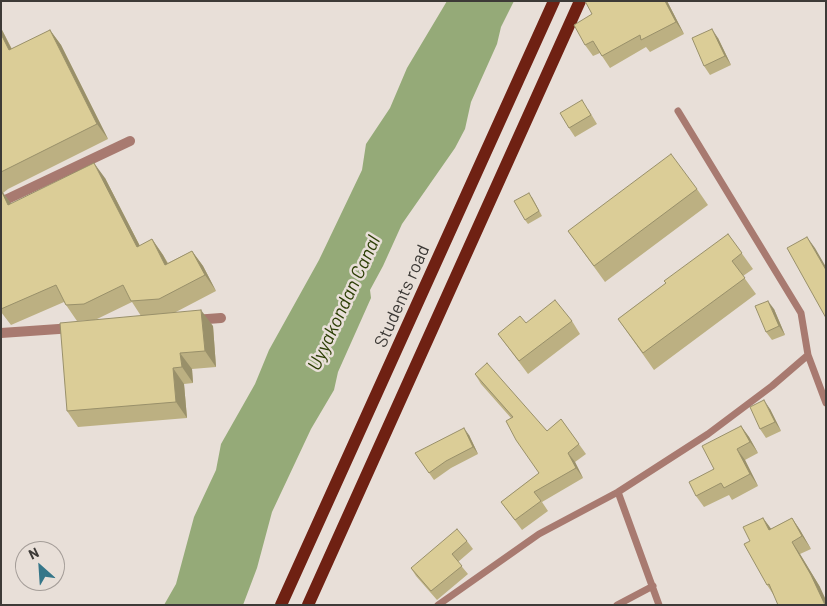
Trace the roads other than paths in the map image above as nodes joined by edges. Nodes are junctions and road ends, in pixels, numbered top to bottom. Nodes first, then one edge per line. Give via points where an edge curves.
1 (554, 1) edge
2 (580, 1) edge
3 (678, 111) dead end
4 (130, 141) dead end
5 (1, 202) edge
6 (221, 318) dead end
7 (183, 321) edge
8 (87, 327) edge
9 (1, 333) edge
10 (808, 355) junction
11 (826, 403) edge
12 (618, 492) junction
13 (653, 586) junction
14 (282, 605) edge
15 (308, 605) edge
16 (438, 605) edge
17 (617, 605) edge
18 (659, 605) edge

1 - 14 main road, Students road
2 - 15 main road
3 - 10 lane via 801,313
4 - 5 street
6 - 7 street
8 - 9 street
10 - 11 lane
10 - 12 lane via 708,434
12 - 13 lane
12 - 16 lane via 539,534
13 - 17 lane
13 - 18 lane

